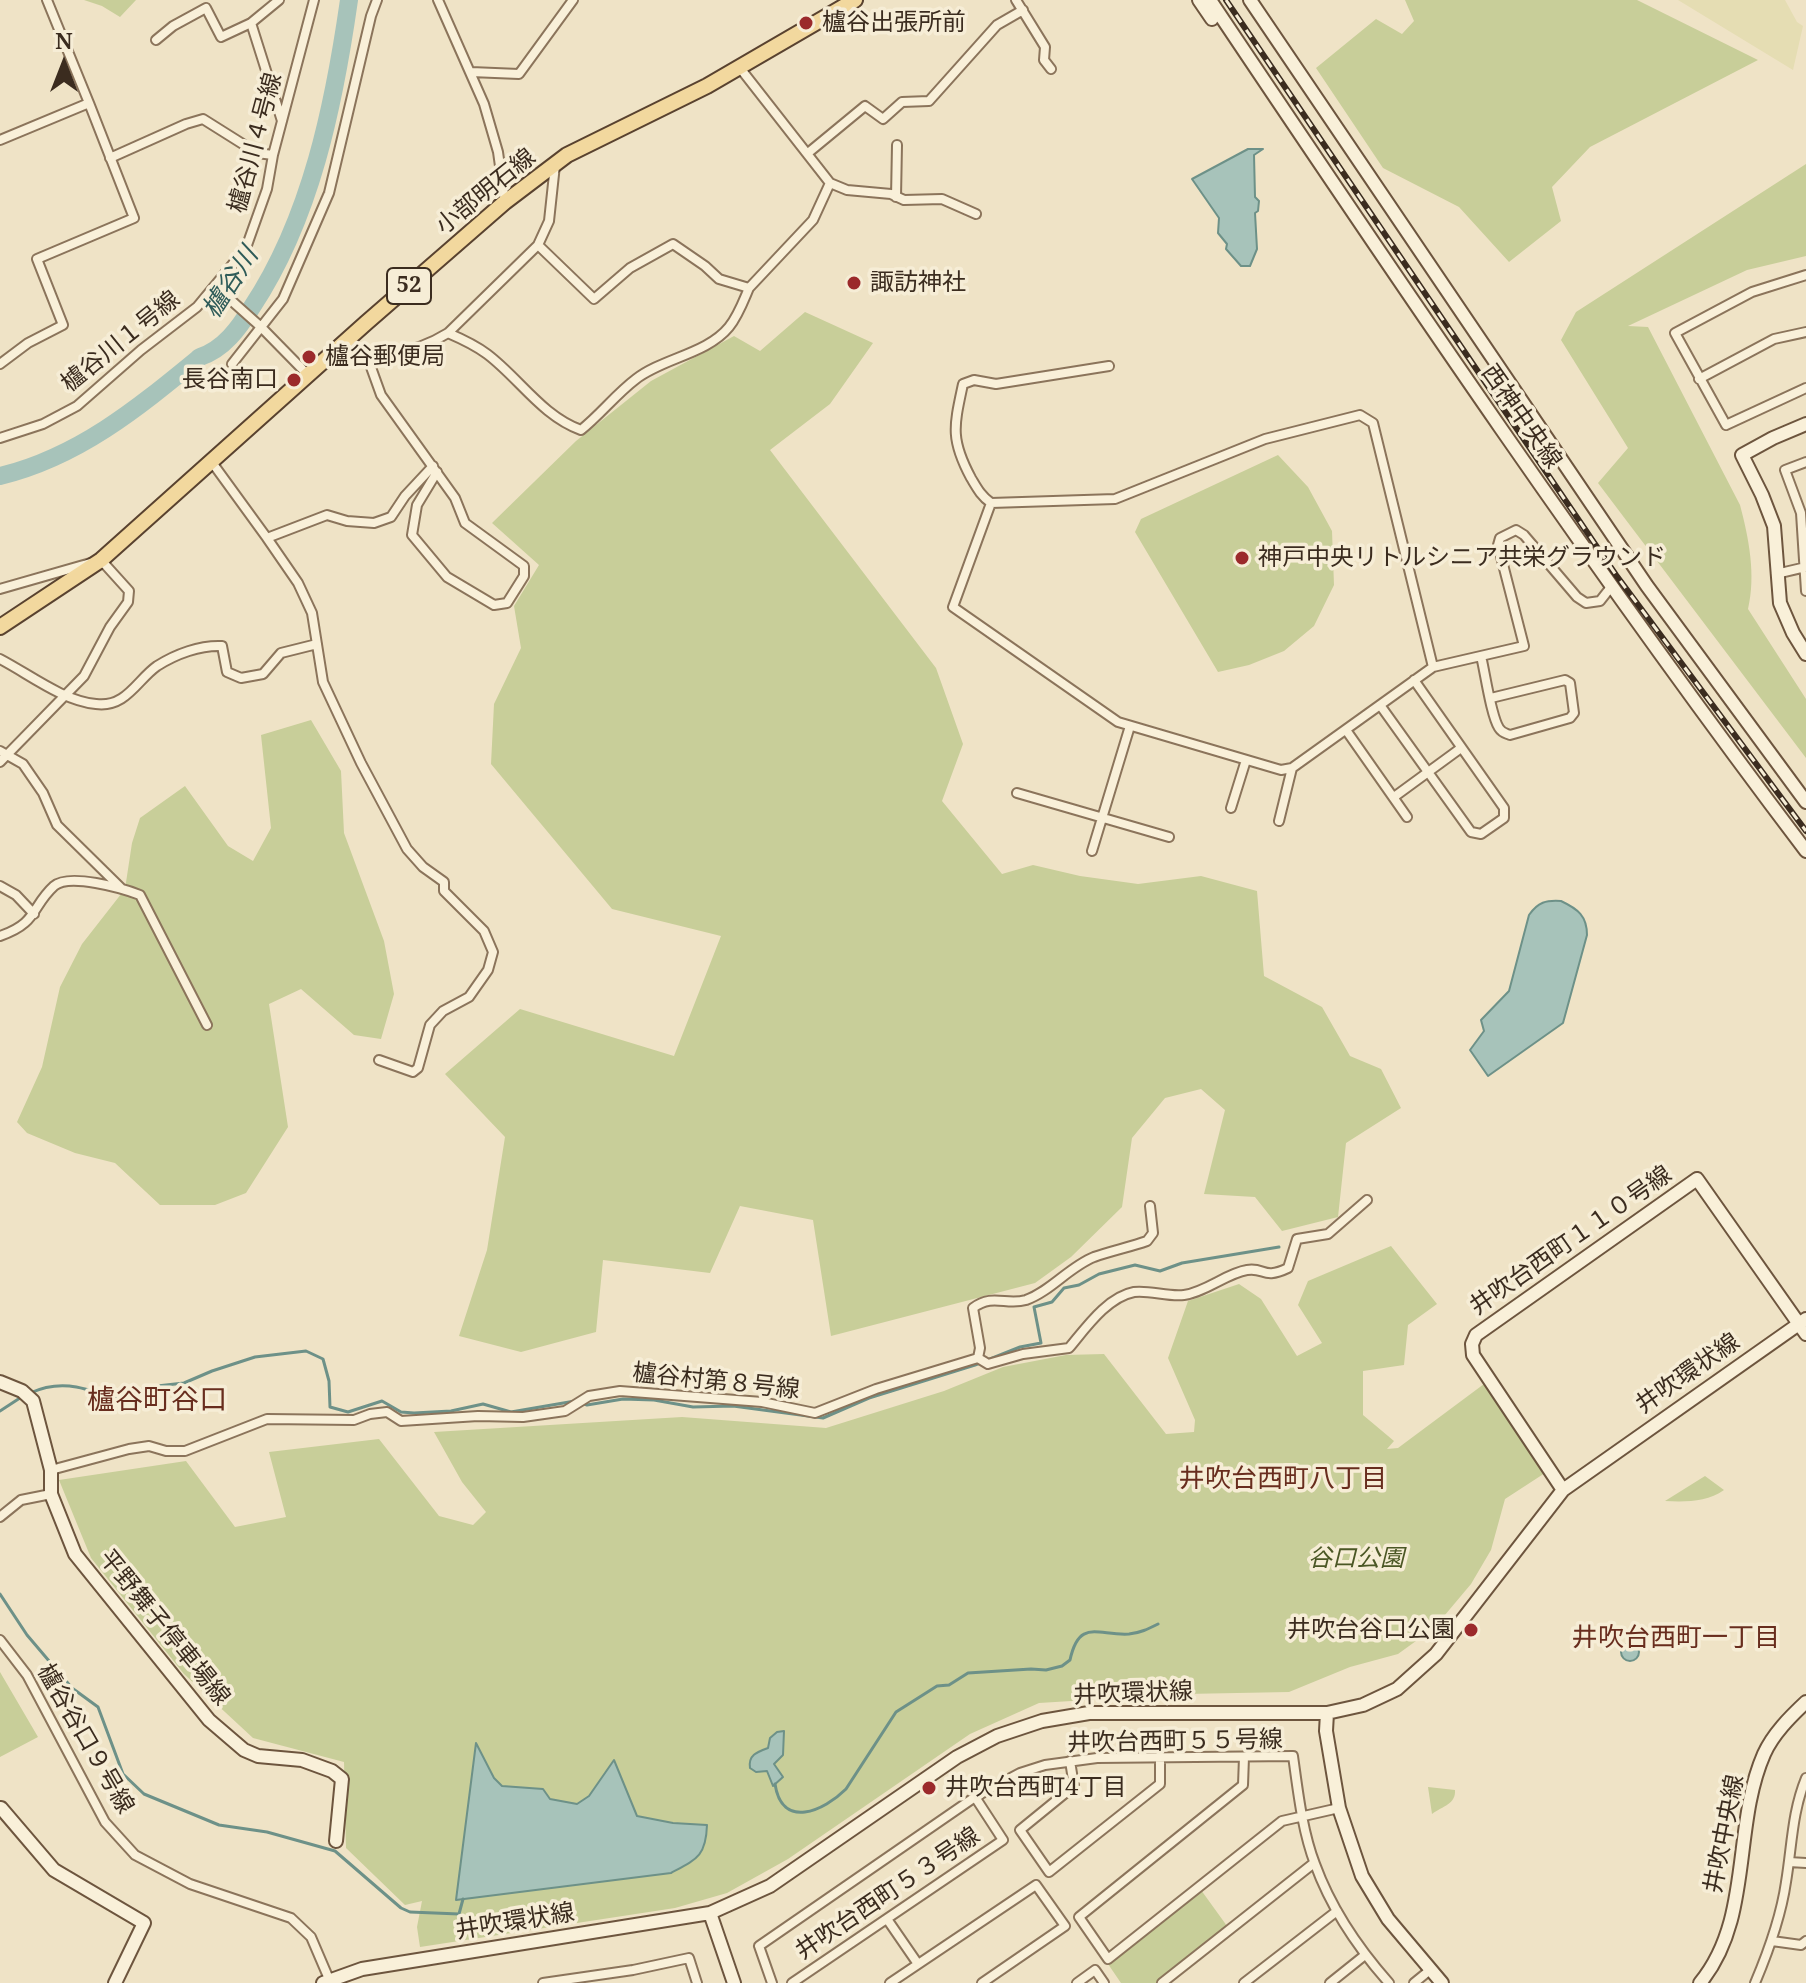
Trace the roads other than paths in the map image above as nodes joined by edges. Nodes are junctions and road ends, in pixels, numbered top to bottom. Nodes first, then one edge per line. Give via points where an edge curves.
1 (47, 0) edge
2 (279, 0) edge
3 (314, 0) edge
4 (377, 0) edge
5 (438, 0) edge
6 (573, 0) edge
7 (855, 0) edge
8 (1016, 0) edge
9 (1199, 0) edge
10 (1210, 0) edge
11 (1250, 0) edge
12 (1258, 0) edge
13 (1023, 10) junction
14 (251, 23) junction
15 (156, 40) dead end
16 (740, 68) junction
17 (1051, 69) dead end
18 (471, 72) junction
19 (89, 103) junction
20 (282, 123) junction
21 (0, 140) edge
22 (897, 145) dead end
23 (808, 153) junction
24 (273, 155) junction
25 (110, 158) junction
26 (555, 164) junction
27 (1374, 182) junction
28 (830, 183) junction
29 (896, 197) junction
30 (505, 202) junction
31 (1346, 202) junction
32 (976, 214) dead end
33 (538, 245) junction
34 (1806, 275) edge
35 (215, 286) junction
36 (749, 288) junction
37 (261, 327) junction
38 (1806, 332) edge
39 (448, 333) junction
40 (368, 359) junction
41 (325, 360) junction
42 (0, 364) edge
43 (232, 364) dead end
44 (1109, 366) dead end
45 (308, 375) junction
46 (1699, 379) junction
47 (1806, 388) edge
48 (1806, 424) edge
49 (0, 438) edge
50 (211, 461) junction
51 (1806, 462) edge
52 (435, 469) junction
53 (991, 503) junction
54 (1803, 512) edge
55 (267, 538) junction
56 (101, 560) junction
57 (1805, 568) edge
58 (1776, 574) junction
59 (1611, 587) junction
60 (0, 589) edge
61 (1806, 591) edge
62 (0, 627) edge
63 (317, 644) junction
64 (1806, 654) edge
65 (1481, 656) junction
66 (0, 659) edge
67 (1433, 667) junction
68 (1414, 680) junction
69 (67, 696) junction
70 (1491, 698) junction
71 (1380, 705) junction
72 (1130, 726) junction
73 (1346, 730) junction
74 (1461, 748) junction
75 (4, 753) edge
76 (1246, 760) junction
77 (0, 762) edge
78 (1292, 768) junction
79 (1426, 772) junction
80 (1017, 793) dead end
81 (1394, 797) junction
82 (1806, 802) edge
83 (1231, 808) dead end
84 (1102, 816) junction
85 (1407, 817) dead end
86 (1279, 821) dead end
87 (1169, 837) dead end
88 (1092, 851) dead end
89 (1806, 851) edge
90 (0, 886) edge
91 (122, 888) junction
92 (34, 914) junction
93 (0, 936) edge
94 (207, 1025) dead end
95 (379, 1060) dead end
96 (1367, 1200) dead end
97 (1150, 1206) dead end
98 (1804, 1326) edge
99 (982, 1360) junction
100 (0, 1382) edge
101 (51, 1470) junction
102 (1563, 1490) junction
103 (51, 1494) junction
104 (0, 1517) edge
105 (0, 1640) edge
106 (1806, 1702) edge
107 (1327, 1713) junction
108 (1244, 1757) junction
109 (1160, 1758) junction
110 (1070, 1761) junction
111 (1806, 1778) edge
112 (975, 1797) junction
113 (1339, 1808) junction
114 (0, 1810) edge
115 (1302, 1816) junction
116 (336, 1841) dead end
117 (1789, 1862) junction
118 (1314, 1863) junction
119 (1806, 1863) edge
120 (1337, 1911) junction
121 (710, 1913) junction
122 (887, 1919) junction
123 (1772, 1941) junction
124 (1806, 1941) edge
125 (1365, 1955) junction
126 (918, 1964) junction
127 (633, 1970) junction
128 (1430, 1970) junction
129 (326, 1981) edge
130 (115, 1983) edge
131 (543, 1983) edge
132 (635, 1983) edge
133 (697, 1983) edge
134 (734, 1983) edge
135 (772, 1983) edge
136 (792, 1983) edge
137 (890, 1983) edge
138 (982, 1983) edge
139 (1077, 1983) edge
140 (1104, 1983) edge
141 (1162, 1983) edge
142 (1244, 1983) edge
143 (1330, 1983) edge
144 (1389, 1983) edge
145 (1414, 1983) edge
146 (1442, 1983) edge
147 (1700, 1983) edge
148 (1755, 1983) edge

1 - 19 street
2 - 14 street
3 - 20 street, 櫨谷川４号線
4 - 37 street via 329,193 283,299
5 - 18 street
6 - 18 street via 519,74
7 - 16 main road, 小部明石線 / 52
8 - 13 street
9 - 31 street
10 - 31 street, 西神中央線
11 - 27 street, 西神中央線
12 - 27 street
13 - 17 street via 1045,47 1044,60
13 - 23 street via 997,25 929,101 902,102 883,119 865,106
14 - 15 street via 221,37 206,8
14 - 20 street
16 - 23 street
16 - 26 main road, 小部明石線 / 52
18 - 30 street via 498,152
19 - 21 street
19 - 25 street
20 - 24 street, 櫨谷川４号線
22 - 29 street
23 - 28 street
24 - 25 street via 257,153 203,119
24 - 35 street, 櫨谷川４号線 via 246,248
25 - 42 street via 134,218 37,259 63,325
26 - 30 main road, 小部明石線 / 52
26 - 33 street via 549,221
27 - 82 street, 西神中央線 via 1638,573
28 - 29 street
28 - 36 street via 813,220
29 - 32 street via 942,199
30 - 41 main road, 小部明石線 / 52
31 - 59 street, 西神中央線
33 - 36 street via 594,299 630,268 673,244 719,279
33 - 39 street
34 - 46 street via 1752,292 1675,333
35 - 37 street
35 - 49 street, 櫨谷川１号線 via 197,307 77,406
36 - 39 street via 726,331 644,373 581,430 554,415 488,355
37 - 43 street
37 - 45 street
38 - 46 street via 1774,339
39 - 40 street via 411,351
40 - 41 street
40 - 52 street via 381,395
41 - 45 main road, 小部明石線 / 52
44 - 53 street via 996,384 963,384 957,452 982,497
45 - 50 main road, 小部明石線 / 52
46 - 47 street via 1726,425
48 - 58 street via 1742,455 1774,526
50 - 55 street
50 - 56 main road, 小部明石線 / 52
51 - 54 street via 1785,470
52 - 52 street via 417,505 412,535 447,577 494,605 507,603 524,576 524,566 465,523
52 - 55 street via 391,517 374,523 327,515
53 - 67 street via 1115,499 1265,439 1360,415 1373,423
53 - 72 street via 953,607
54 - 57 street
55 - 63 street via 298,583 312,613
56 - 60 street
56 - 62 main road, 小部明石線 / 52
56 - 69 street via 129,591 128,602
57 - 58 street
57 - 61 street
58 - 64 street via 1780,603
59 - 65 street via 1600,601 1586,603 1524,535 1507,532 1498,545 1524,646
59 - 89 street, 西神中央線
63 - 69 street via 281,653 263,674 241,678 227,672 222,646 205,645 156,667 124,699 98,705
63 - 95 street via 323,682 407,849 444,882 444,891 484,931 493,952 488,970 469,997 430,1025 418,1068 413,1072
65 - 67 street
65 - 70 street
66 - 69 street
67 - 68 street
68 - 71 street
68 - 74 street
69 - 75 street
70 - 70 street via 1498,727 1510,735 1574,713 1570,683 1565,680
71 - 73 street
71 - 79 street
72 - 76 street
72 - 84 street
73 - 78 street
73 - 81 street
74 - 79 street
74 - 79 street via 1504,808 1504,818 1481,834 1471,832
75 - 77 street
75 - 91 street via 23,764 57,825
76 - 78 street
76 - 83 street
78 - 86 street
79 - 81 street
80 - 84 street
81 - 85 street
84 - 87 street
84 - 88 street
90 - 92 street
91 - 92 street via 70,880 56,885
91 - 94 street via 140,895
92 - 93 street
96 - 99 street, 櫨谷村第８号線 via 1328,1234 1297,1239 1288,1268 1274,1275 1248,1269 1183,1295 1133,1292 1093,1319 1069,1348
97 - 99 street via 1153,1233 1147,1241 1094,1257 1023,1301 983,1301 973,1308
98 - 102 street, 井吹環状線
98 - 102 street, 井吹台西町１１０号線 via 1697,1179 1540,1288 1476,1335 1472,1344 1473,1355
99 - 101 street, 櫨谷村第８号線 via 876,1389 815,1413 762,1402 620,1391 589,1396 565,1411 523,1417 421,1422 401,1421 387,1412 354,1420 267,1419 185,1451 149,1446
100 - 101 street, 平野舞子停車場線 via 33,1401
101 - 103 street, 平野舞子停車場線
102 - 107 street, 井吹環状線 via 1436,1654 1397,1689 1363,1705
103 - 104 street via 21,1500
103 - 116 street, 平野舞子停車場線 via 75,1554 209,1720 244,1750 302,1760 342,1779
105 - 129 street, 櫨谷谷口９号線 via 27,1675 105,1822 135,1855 190,1884 291,1918 311,1937
106 - 147 street, 井吹中央線 via 1763,1755 1732,1917 1721,1952
107 - 113 street
107 - 121 street, 井吹環状線 via 1089,1713 1027,1726 957,1757 770,1886
108 - 109 street, 井吹台西町５５号線
108 - 115 street, 井吹台西町５５号線 via 1293,1756
108 - 115 street via 1243,1785 1079,1917 1108,1959 1282,1821
109 - 110 street, 井吹台西町５５号線
109 - 110 street via 1160,1784 1049,1872 1020,1830 1074,1786
110 - 112 street, 井吹台西町５５号線 via 1020,1773
111 - 117 street via 1796,1802
112 - 122 street, 井吹台西町５３号線 via 1003,1840
112 - 135 street, 井吹台西町５５号線 via 759,1946
113 - 115 street
113 - 128 street via 1362,1876 1388,1919
114 - 130 street via 54,1870 144,1923
115 - 118 street, 井吹台西町５５号線
117 - 119 street
117 - 123 street
118 - 120 street, 井吹台西町５５号線
118 - 141 street
120 - 125 street, 井吹台西町５５号線
120 - 142 street
121 - 129 street, 井吹環状線 via 362,1969
121 - 134 street
122 - 126 street
122 - 136 street, 井吹台西町５３号線
123 - 124 street
123 - 148 street
125 - 143 street
125 - 144 street, 井吹台西町５５号線
126 - 137 street
126 - 138 street via 1036,1885 1065,1926
127 - 131 street
127 - 132 street
127 - 133 street via 689,1958
128 - 145 street
128 - 146 street
139 - 140 street via 1095,1970

